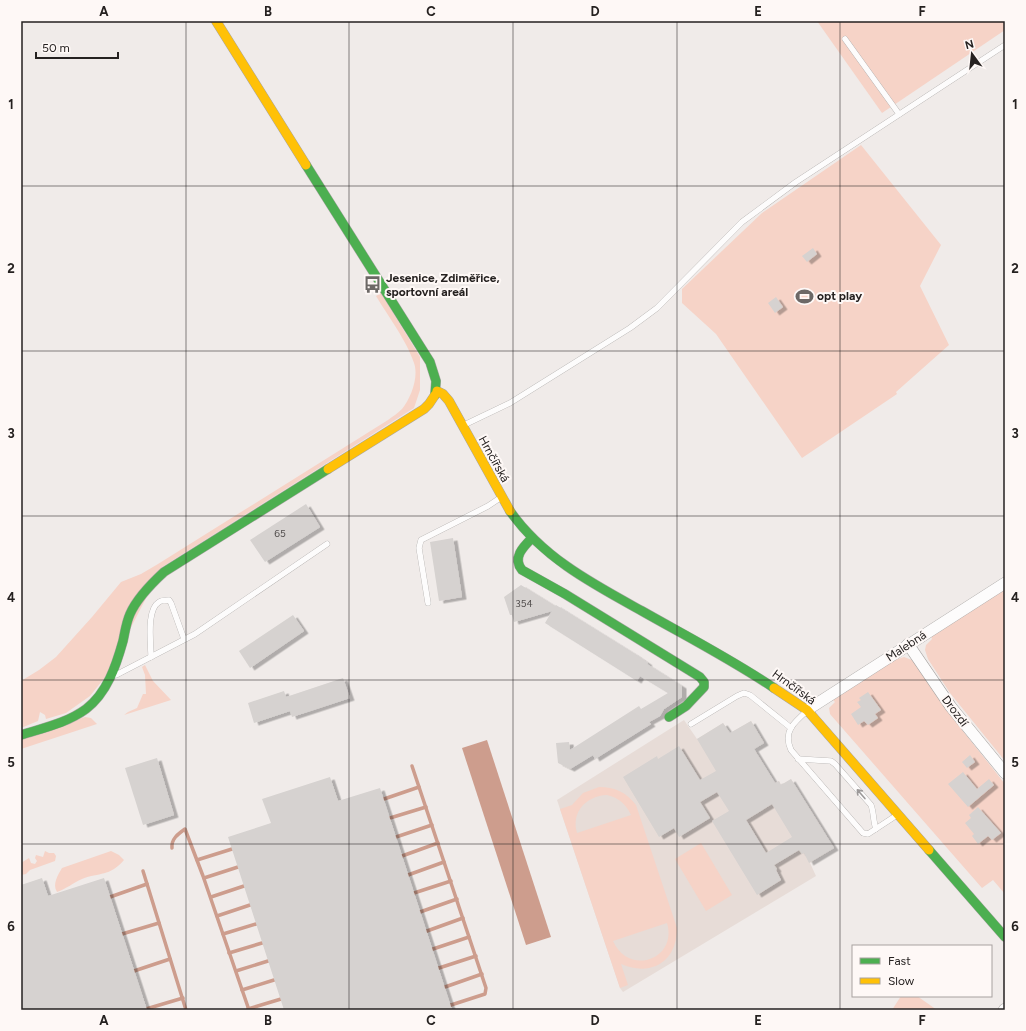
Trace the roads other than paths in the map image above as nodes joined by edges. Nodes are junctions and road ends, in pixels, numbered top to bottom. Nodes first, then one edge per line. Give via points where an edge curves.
1 (216, 21) edge
2 (844, 39) dead end
3 (1005, 45) edge
4 (899, 114) junction
5 (437, 391) junction
6 (462, 426) junction
7 (502, 497) junction
8 (532, 538) junction
9 (327, 544) dead end
10 (1005, 583) edge
11 (428, 603) dead end
12 (184, 639) junction
13 (908, 644) junction
14 (151, 657) junction
15 (111, 678) junction
16 (807, 710) junction
17 (669, 717) dead end
18 (691, 724) dead end
19 (791, 728) junction
20 (21, 735) edge
21 (798, 759) junction
22 (1005, 773) edge
23 (897, 815) junction
24 (876, 829) junction
25 (1005, 937) edge

1 - 5 street via 430,362 436,376
2 - 4 lane
3 - 4 lane
4 - 6 lane via 796,182 742,222 657,308 630,328 510,403
5 - 6 street, Hrnčířská via 446,397
5 - 15 street via 433,401 424,409 164,572 145,590 129,616 119,658
6 - 7 street, Hrnčířská
7 - 8 street, Hrnčířská via 513,516
7 - 11 lane via 421,540 419,548
8 - 16 street, Hrnčířská via 555,558 598,587 743,667
8 - 17 street via 518,556 518,565 522,570 700,677 704,682 704,687 686,706
9 - 12 lane
10 - 13 street, Malebná
12 - 14 lane
12 - 14 lane via 171,603 168,600 160,601 151,619
13 - 16 street, Malebná
13 - 22 street, Drozdí via 951,707
14 - 15 lane
15 - 20 street via 99,696 79,714
16 - 19 lane
16 - 23 street, Hrnčířská
18 - 19 lane via 744,693
19 - 21 lane via 787,742
21 - 24 lane via 863,833 868,834
24 -> 21 lane via 871,805 835,764 831,761
23 - 24 lane
23 - 25 street, Hrnčířská

